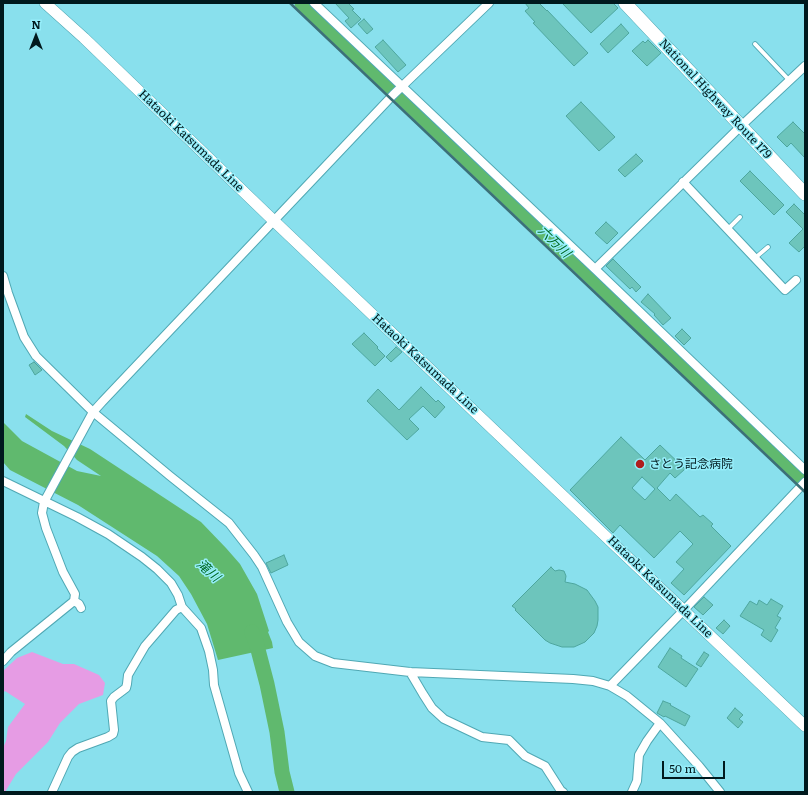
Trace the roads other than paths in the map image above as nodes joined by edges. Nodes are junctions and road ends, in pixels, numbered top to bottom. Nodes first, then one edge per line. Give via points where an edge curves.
1 (45, 3) edge
2 (314, 3) edge
3 (489, 3) edge
4 (625, 3) edge
5 (755, 44) dead end
6 (805, 66) edge
7 (790, 81) junction
8 (402, 87) junction
9 (741, 126) junction
10 (683, 182) junction
11 (805, 194) edge
12 (740, 217) dead end
13 (274, 221) junction
14 (728, 230) junction
15 (768, 247) dead end
16 (755, 259) junction
17 (595, 269) junction
18 (3, 276) edge
19 (796, 280) dead end
20 (6, 294) edge
21 (93, 412) junction
22 (805, 470) edge
23 (3, 481) edge
24 (804, 483) edge
25 (44, 502) junction
26 (74, 601) junction
27 (182, 607) junction
28 (81, 608) dead end
29 (684, 610) junction
30 (3, 662) edge
31 (410, 672) junction
32 (610, 686) junction
33 (660, 723) junction
34 (805, 726) edge
35 (52, 792) edge
36 (248, 792) edge
37 (563, 792) edge
38 (632, 792) edge
39 (720, 792) edge

1 - 13 main road, Hataoki Katsumada Line
2 - 8 street
3 - 8 street
4 - 9 highway, National Highway Route 179
5 - 7 lane
6 - 7 street
7 - 9 street
8 - 13 street
8 - 17 street
9 - 10 street
9 - 11 highway, National Highway Route 179
10 - 14 street
10 - 17 street
12 - 14 lane
13 - 21 street
13 - 29 main road, Hataoki Katsumada Line
14 - 16 street
15 - 16 lane
16 - 19 street via 785,290
17 - 22 street
18 - 20 street
20 - 21 street via 24,337 36,356
21 - 25 street
21 - 31 street via 229,523 262,567 299,642 315,656 333,663
23 - 25 street
24 - 29 street
25 - 26 street via 42,513 46,528 63,572 75,594
25 - 27 street via 108,534 142,557 171,583
26 - 28 street
26 - 30 street via 11,652
27 - 35 street via 176,610 145,646 128,675 126,688 111,701 113,734 72,752
27 - 36 street via 201,628 213,670 214,685 240,774
29 - 32 street
29 - 34 main road, Hataoki Katsumada Line
31 - 32 street via 573,679
31 - 37 street via 432,708 444,719 482,737 509,740 525,756 545,766
32 - 33 street via 627,696
33 - 38 street via 639,756 637,781
33 - 39 street

